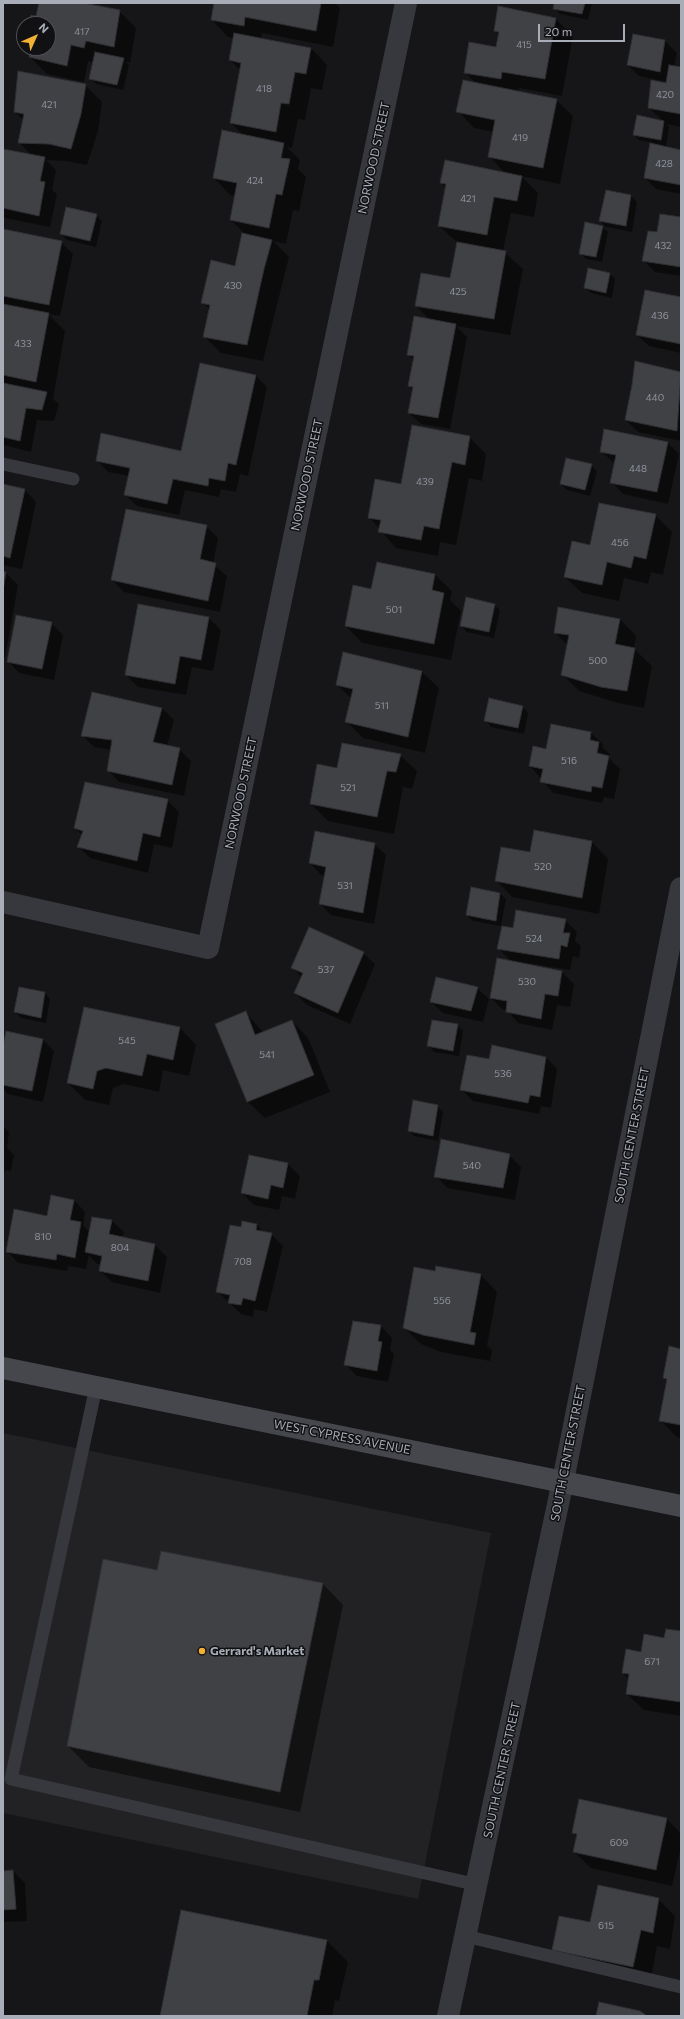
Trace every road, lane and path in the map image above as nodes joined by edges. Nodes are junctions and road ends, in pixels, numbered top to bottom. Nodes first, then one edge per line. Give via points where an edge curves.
1 (406, 3) edge
2 (3, 464) edge
3 (73, 479) dead end
4 (681, 888) edge
5 (3, 902) edge
6 (3, 1368) edge
7 (96, 1387) junction
8 (563, 1481) junction
9 (681, 1506) edge
10 (478, 1885) junction
11 (465, 1936) junction
12 (681, 1987) edge
13 (448, 2016) edge

1 - 5 street, NORWOOD STREET via 208,948
2 - 3 lane
4 - 8 street, SOUTH CENTER STREET
6 - 7 main road, WEST CYPRESS AVENUE
7 - 8 main road, WEST CYPRESS AVENUE
7 - 10 lane via 11,1779
8 - 9 main road, WEST CYPRESS AVENUE
8 - 10 street, SOUTH CENTER STREET
10 - 11 street, SOUTH CENTER STREET
11 - 12 lane
11 - 13 street, SOUTH CENTER STREET

